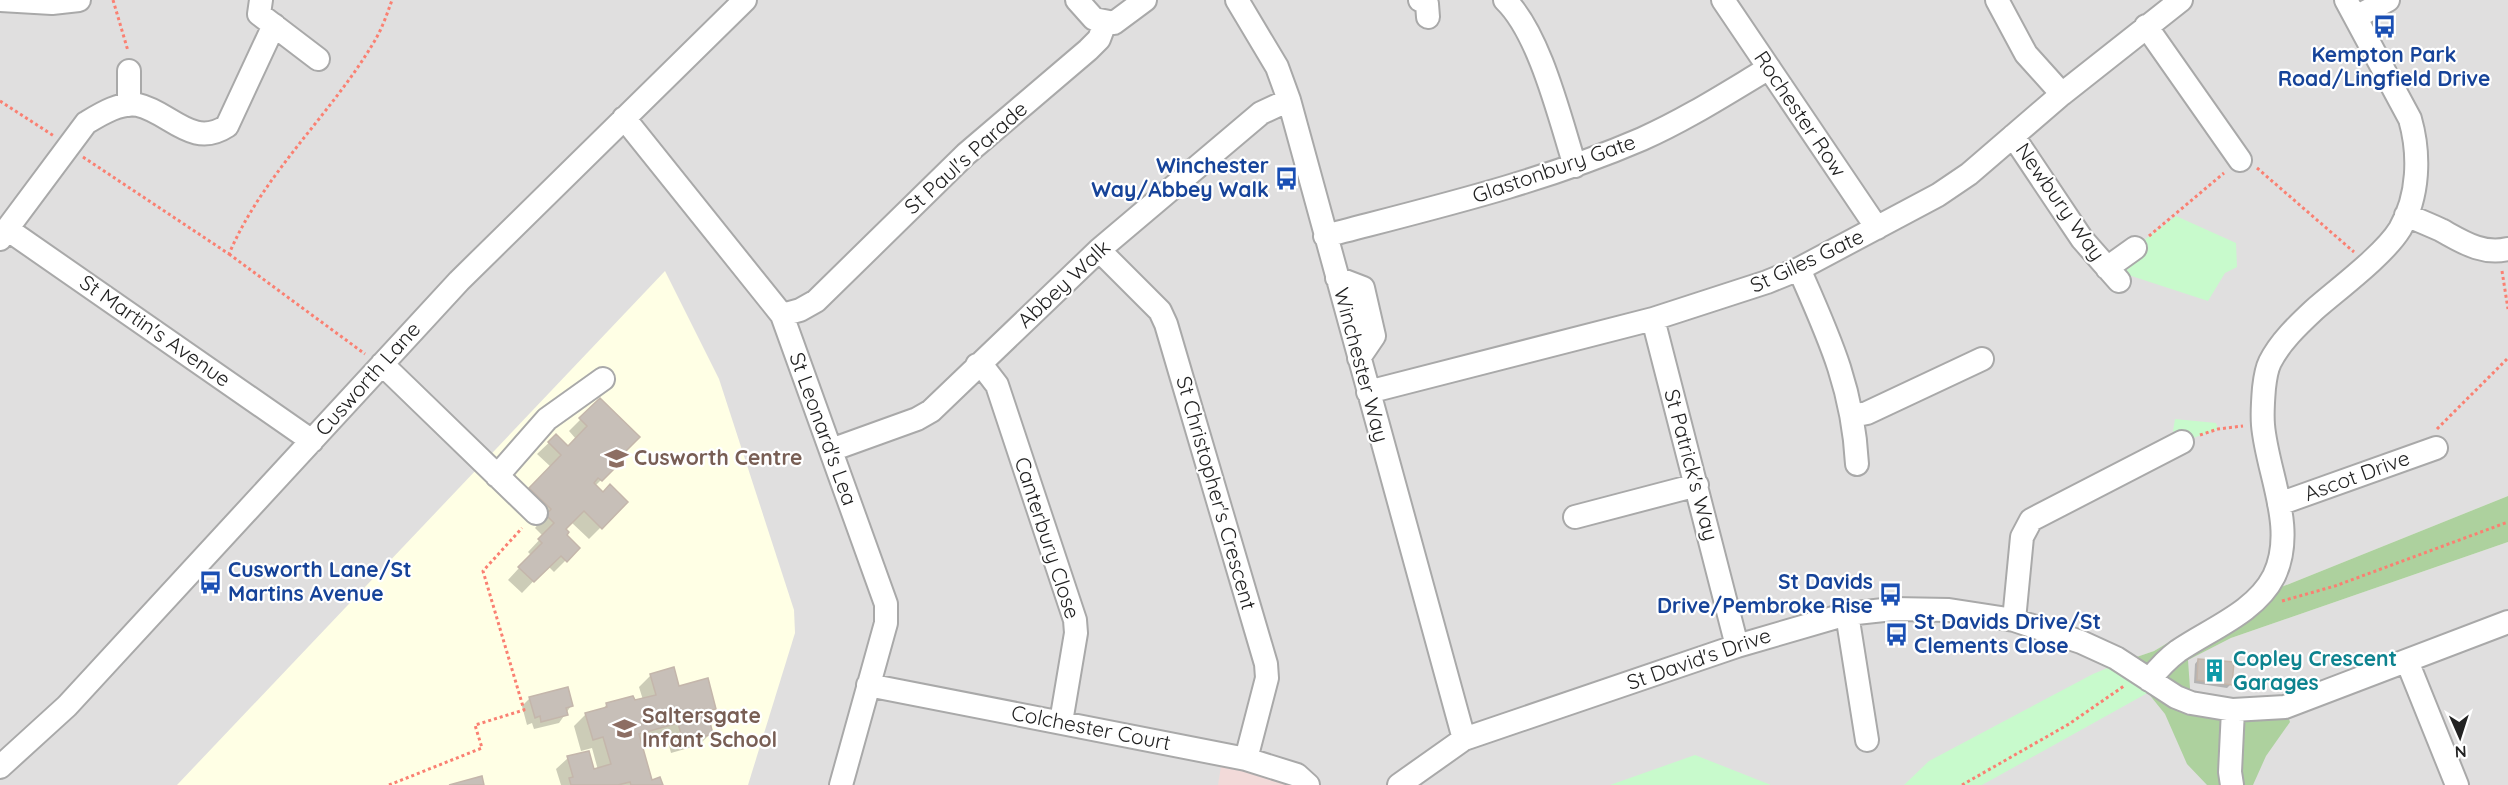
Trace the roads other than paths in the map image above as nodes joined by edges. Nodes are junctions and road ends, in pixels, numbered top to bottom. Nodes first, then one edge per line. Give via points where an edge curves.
1 (0, 0) edge
2 (79, 0) edge
3 (261, 0) edge
4 (745, 0) edge
5 (1077, 0) edge
6 (1145, 0) edge
7 (1237, 0) edge
8 (1505, 0) edge
9 (1723, 0) edge
10 (1997, 0) edge
11 (2181, 0) edge
12 (2388, 0) edge
13 (2351, 9) edge
14 (1105, 23) junction
15 (274, 25) junction
16 (2146, 26) junction
17 (318, 59) dead end
18 (1769, 68) junction
19 (129, 71) road end
20 (2062, 94) junction
21 (1289, 100) junction
22 (129, 105) junction
23 (624, 118) junction
24 (2013, 136) junction
25 (2240, 160) road end
26 (1575, 166) junction
27 (2406, 215) junction
28 (1877, 228) junction
29 (4, 234) edge
30 (1325, 236) junction
31 (2135, 248) road end
32 (1099, 250) junction
33 (2503, 250) edge
34 (1799, 269) junction
35 (782, 315) junction
36 (1653, 319) junction
37 (1982, 359) dead end
38 (382, 364) junction
39 (977, 365) junction
40 (603, 379) dead end
41 (1368, 392) junction
42 (1852, 416) junction
43 (312, 441) junction
44 (2182, 442) road end
45 (2440, 445) road end
46 (831, 450) junction
47 (1857, 464) dead end
48 (497, 476) junction
49 (1697, 485) junction
50 (2279, 504) junction
51 (536, 513) road end
52 (1570, 519) dead end
53 (1847, 614) junction
54 (2014, 620) junction
55 (2508, 622) edge
56 (1737, 646) junction
57 (2407, 661) junction
58 (2145, 677) junction
59 (868, 686) junction
60 (2233, 710) junction
61 (1061, 722) junction
62 (1464, 739) junction
63 (1867, 740) dead end
64 (1246, 759) junction
65 (0, 767) edge
66 (841, 785) edge
67 (1308, 785) edge
68 (1399, 785) edge
69 (2232, 785) edge
70 (2457, 785) edge

1 - 2 street
3 - 15 street via 259,14
4 - 23 street, Cusworth Lane
5 - 14 street via 1086,13
6 - 14 street via 1121,20
7 - 21 street, Winchester Way via 1277,67
8 - 26 street via 1529,34
9 - 18 street, Rochester Row
10 - 20 street via 2026,54
11 - 16 street, St Giles Gate
12 - 13 street
13 - 27 street via 2399,95 2415,138 2417,167
14 - 35 street, St Paul's Parade via 1094,45 966,154 816,301
15 - 17 street
15 - 22 street via 233,118 218,133 191,131 140,106
16 - 20 street, St Giles Gate
16 - 25 street
18 - 26 street, Glastonbury Gate via 1692,114
18 - 28 street, Rochester Row
19 - 22 street
20 - 24 street, St Giles Gate
21 - 30 street, Winchester Way
21 - 32 street, Abbey Walk via 1261,113
22 - 29 street via 102,113 86,123
23 - 35 street, St Leonard's Lea
23 - 38 street, Cusworth Lane via 459,281
24 - 28 street, St Giles Gate via 1938,195
24 - 31 street, Newbury Way via 2082,239 2113,274
26 - 30 street, Glastonbury Gate via 1494,192
27 - 33 street via 2467,245
27 - 50 street via 2386,246 2305,318 2270,362 2262,400 2263,425
28 - 34 street, St Giles Gate
29 - 43 street, St Martin's Avenue
30 - 41 street, Winchester Way
32 - 39 street, Abbey Walk
32 - 64 street, St Christopher's Crescent via 1160,311 1166,324 1266,664 1267,678
34 - 36 street, St Giles Gate
34 - 42 street via 1832,344
35 - 46 street, St Leonard's Lea
36 - 41 street, St Giles Gate
36 - 49 street, St Patrick's Way
37 - 42 street via 1867,413
38 - 43 street, Cusworth Lane
38 - 48 street
39 - 46 street, Abbey Walk via 931,411
39 - 61 street, Canterbury Close via 997,385 1075,620
40 - 48 street via 548,419
41 - 62 street, Winchester Way
42 - 47 street
43 - 65 street, Cusworth Lane via 67,706
44 - 54 street via 2031,520 2022,537
45 - 50 street, Ascot Drive
46 - 59 street, St Leonard's Lea via 886,604 886,623
48 - 51 street
49 - 52 street
49 - 56 street, St Patrick's Way
50 - 58 street via 2283,542 2272,578 2251,603
53 - 54 street, St David's Drive via 1938,610
53 - 56 street, St David's Drive
53 - 63 street
54 - 58 street, St David's Drive via 2081,642
55 - 57 street, St David's Drive
56 - 62 street, St David's Drive
57 - 60 street, St David's Drive via 2285,707
57 - 70 street
58 - 60 street, St David's Drive via 2176,697
59 - 61 street, Colchester Court
59 - 66 street, St Leonard's Lea
60 - 69 street
61 - 64 street, Colchester Court
62 - 68 street, St David's Drive
64 - 67 street, Colchester Court via 1297,775

